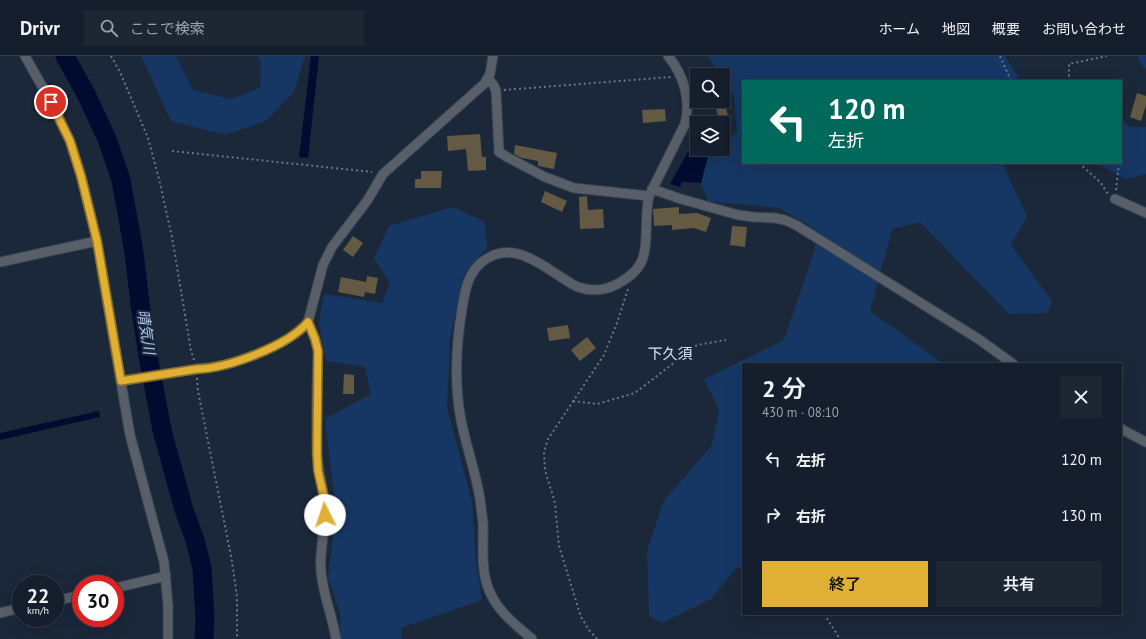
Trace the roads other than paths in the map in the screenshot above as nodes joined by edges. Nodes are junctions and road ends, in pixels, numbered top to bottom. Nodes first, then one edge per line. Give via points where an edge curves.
1 (25, 56) edge
2 (493, 56) edge
3 (668, 56) edge
4 (488, 78) junction
5 (651, 192) junction
6 (1115, 199) road end
7 (1146, 213) edge
8 (97, 241) junction
9 (0, 262) edge
10 (308, 322) junction
11 (1012, 363) edge
12 (121, 381) junction
13 (1122, 430) edge
14 (1146, 442) edge
15 (166, 576) junction
16 (124, 586) edge
17 (12, 610) edge
18 (0, 613) edge
19 (168, 639) edge
20 (336, 639) edge
21 (532, 639) edge

1 - 8 street via 70,141
2 - 4 street
3 - 5 street via 680,76 687,95 688,114
4 - 5 street via 496,91 499,152 506,158 574,188
4 - 10 street via 383,174 367,201 332,247 323,265
5 - 11 street via 738,215 775,218 796,225 980,340
5 - 21 street via 646,206 646,245 643,259 629,278 612,287 595,290 577,287 531,258 510,252 491,256 482,262 469,278 465,290 457,337 456,380 460,419 483,521 484,570 489,591 500,609
6 - 7 street
8 - 9 street
8 - 12 street
10 - 12 street via 272,347 249,358 206,369
10 - 20 street via 318,351 317,453 325,515 321,551 322,579
12 - 15 street via 130,435
13 - 14 street
15 - 16 street
15 - 19 street
17 - 18 street

